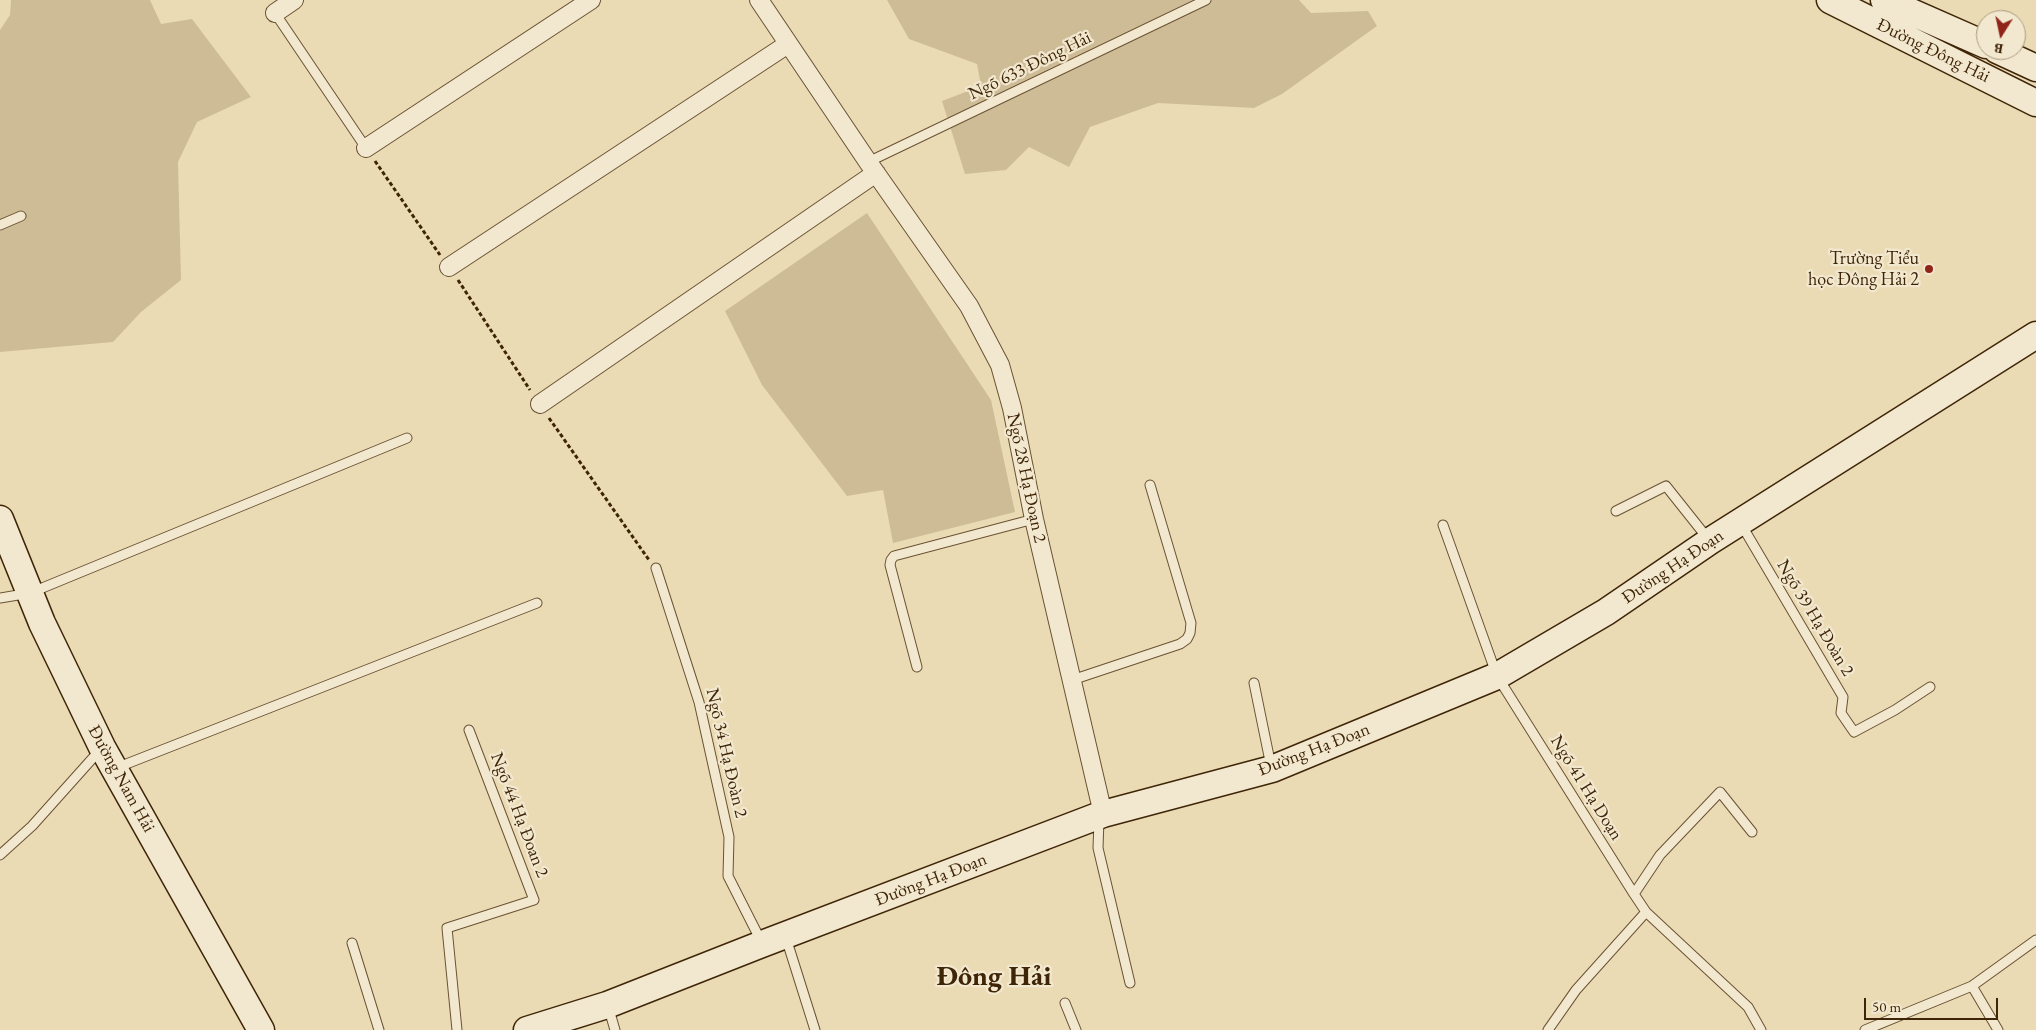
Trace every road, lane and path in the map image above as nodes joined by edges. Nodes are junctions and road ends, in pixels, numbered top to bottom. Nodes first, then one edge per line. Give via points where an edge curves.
1 (294, 0) edge
2 (591, 0) edge
3 (759, 0) edge
4 (1206, 0) edge
5 (1830, 0) edge
6 (1884, 0) edge
7 (275, 13) joint
8 (1976, 41) edge
9 (788, 44) junction
10 (2019, 60) edge
11 (2036, 68) edge
12 (2036, 103) edge
13 (366, 148) junction
14 (872, 167) junction
15 (20, 216) dead end
16 (0, 225) edge
17 (449, 268) junction
18 (2036, 335) edge
19 (540, 404) junction
20 (407, 438) dead end
21 (1150, 485) dead end
22 (1616, 512) dead end
23 (0, 519) edge
24 (1034, 519) junction
25 (1740, 522) junction
26 (1443, 525) dead end
27 (1710, 541) junction
28 (656, 568) joint
29 (30, 592) junction
30 (0, 598) edge
31 (537, 602) dead end
32 (917, 667) dead end
33 (1498, 676) junction
34 (1072, 680) junction
35 (1254, 683) dead end
36 (1930, 687) dead end
37 (469, 730) dead end
38 (108, 758) junction
39 (1272, 769) junction
40 (1103, 814) junction
41 (1752, 832) dead end
42 (0, 855) edge
43 (1634, 894) junction
44 (1646, 912) junction
45 (774, 940) junction
46 (2036, 940) edge
47 (352, 943) dead end
48 (1130, 984) dead end
49 (1972, 986) junction
50 (1065, 1003) dead end
51 (607, 1006) junction
52 (261, 1030) edge
53 (379, 1030) edge
54 (457, 1030) edge
55 (527, 1030) edge
56 (615, 1030) edge
57 (815, 1030) edge
58 (1076, 1030) edge
59 (1548, 1030) edge
60 (1761, 1030) edge
61 (1865, 1030) edge
62 (1998, 1030) edge

1 - 7 street
2 - 13 street
3 - 9 street, Ngõ 28 Hạ Đoạn 2
4 - 14 lane, Ngõ 633 Đông Hải
5 - 12 street, Đường Đông Hải
6 - 8 street, Đường Đông Hải
7 - 13 lane
9 - 14 street, Ngõ 28 Hạ Đoạn 2
9 - 17 street
10 - 11 street, Đường Đông Hải
13 - 17 path
14 - 19 street
14 - 24 street, Ngõ 28 Hạ Đoạn 2 via 969,306 1000,365
15 - 16 lane
17 - 19 path
18 - 25 street, Đường Hạ Đoạn
19 - 28 path
20 - 29 lane
21 - 34 lane via 1190,633 1180,644
22 - 27 lane via 1666,486
23 - 29 street, Đường Nam Hải
24 - 32 lane via 894,556 890,560
24 - 34 street, Ngõ 28 Hạ Đoạn 2
25 - 27 street, Đường Hạ Đoạn
25 - 36 lane, Ngõ 39 Hạ Đoàn 2 via 1844,697 1841,713 1854,732
26 - 33 lane, Ngõ 41 Hạ Doạn
27 - 33 street, Đường Hạ Đoạn via 1606,612
28 - 45 lane, Ngõ 34 Hạ Đoàn 2 via 699,702 729,837 728,876
29 - 30 lane
29 - 38 street, Đường Nam Hải via 42,624
31 - 38 lane
33 - 39 street, Đường Hạ Đoạn
33 - 43 lane, Ngõ 41 Hạ Doạn
34 - 40 street, Ngõ 28 Hạ Đoạn 2
35 - 39 lane
37 - 54 lane, Ngõ 44 Hạ Đoan 2 via 534,900 447,928
38 - 42 lane
38 - 52 street, Đường Nam Hải
39 - 40 street, Đường Hạ Đoạn
40 - 45 street, Đường Hạ Đoạn
40 - 48 lane via 1098,823 1098,848
41 - 43 lane via 1720,792 1660,856
43 - 44 lane, Ngõ 41 Hạ Doạn
44 - 59 lane via 1576,990
44 - 60 lane, Ngõ 41 Hạ Doạn via 1748,1007
45 - 51 street, Đường Hạ Đoạn
45 - 57 lane, Ngõ 34 Hạ Đoàn 2
46 - 49 lane
47 - 53 lane
49 - 61 lane
49 - 62 lane
50 - 58 lane
51 - 55 street, Đường Hạ Đoạn
51 - 56 lane

